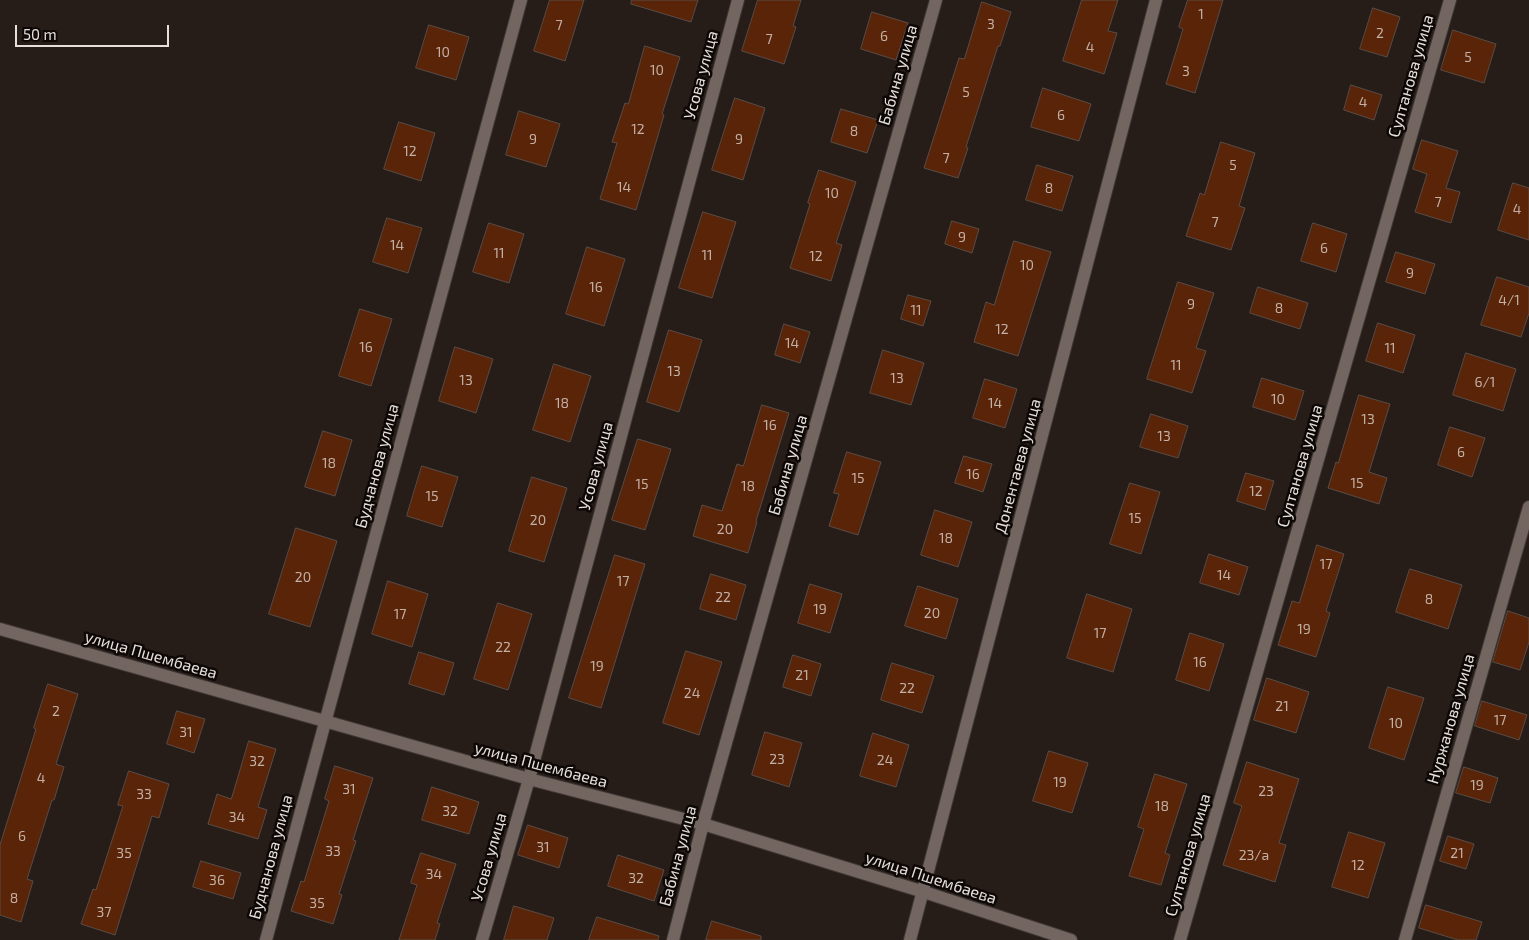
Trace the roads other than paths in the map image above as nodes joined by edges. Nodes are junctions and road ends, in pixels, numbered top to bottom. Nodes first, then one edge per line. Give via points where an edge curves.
1 (521, 0) edge
2 (738, 0) edge
3 (936, 0) edge
4 (1156, 0) edge
5 (1450, 0) edge
6 (1529, 507) edge
7 (0, 629) edge
8 (324, 721) junction
9 (529, 779) junction
10 (703, 824) junction
11 (924, 892) junction
12 (266, 940) edge
13 (482, 940) edge
14 (673, 940) edge
15 (910, 940) edge
16 (1071, 940) edge
17 (1180, 940) edge
18 (1404, 940) edge

1 - 8 street, Будчанова улица
2 - 9 street, Усова улица
3 - 10 street, Бабина улица
4 - 11 street, Донентаева улица
5 - 17 street, Султанова улица
6 - 18 street, Нуржанова улица
7 - 8 street, улица Пшембаева
8 - 9 street, улица Пшембаева
8 - 12 street, Будчанова улица
9 - 10 street, улица Пшембаева
9 - 13 street, Усова улица
10 - 11 street, улица Пшембаева
10 - 14 street, Бабина улица
11 - 15 street, Донентаева улица
11 - 16 street, улица Пшембаева

